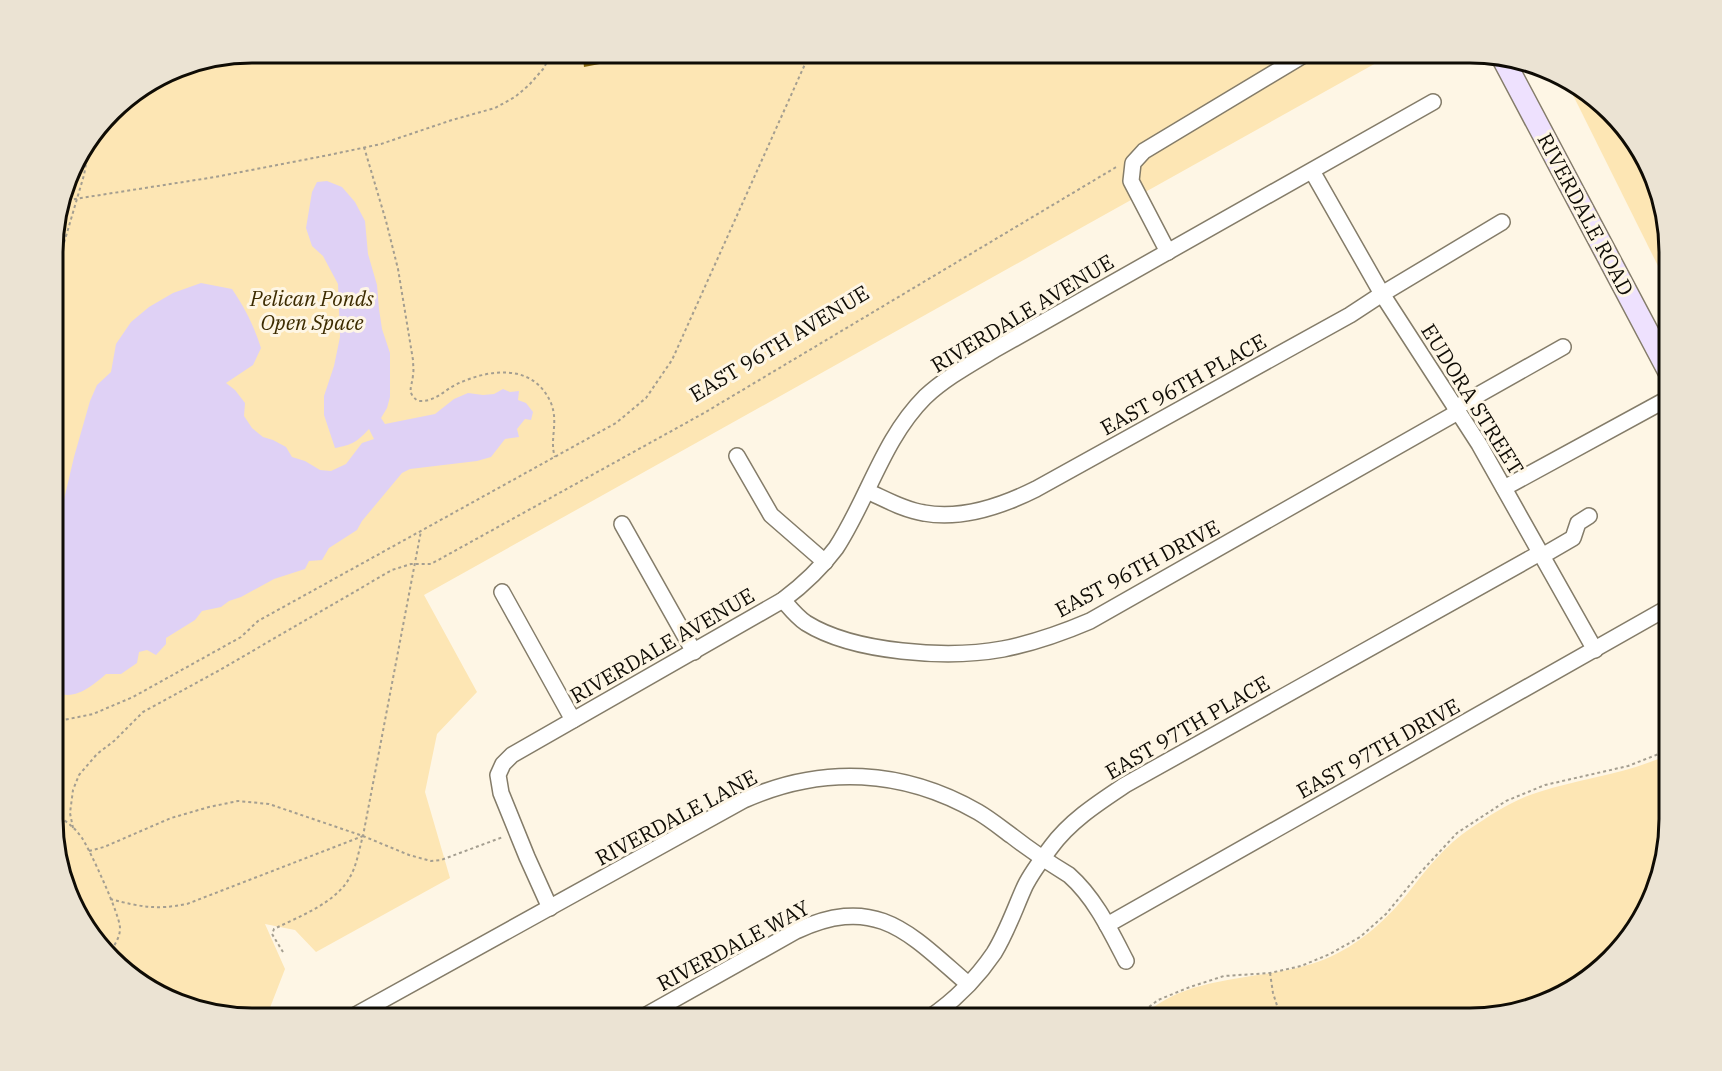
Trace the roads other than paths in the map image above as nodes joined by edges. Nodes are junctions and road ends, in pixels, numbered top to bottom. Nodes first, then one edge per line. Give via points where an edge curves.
1 (1289, 63) edge
2 (1507, 67) edge
3 (1433, 102) dead end
4 (1312, 171) junction
5 (1502, 222) dead end
6 (1168, 252) junction
7 (1382, 294) junction
8 (1563, 347) dead end
9 (1659, 353) edge
10 (1659, 403) edge
11 (1457, 410) junction
12 (736, 456) dead end
13 (1504, 488) junction
14 (867, 491) junction
15 (1589, 516) dead end
16 (622, 524) dead end
17 (1541, 555) junction
18 (825, 562) junction
19 (502, 592) dead end
20 (783, 600) junction
21 (1659, 613) edge
22 (1595, 650) junction
23 (694, 652) junction
24 (573, 720) junction
25 (1043, 858) junction
26 (550, 908) junction
27 (1107, 925) junction
28 (1126, 960) dead end
29 (968, 984) junction
30 (368, 1008) edge
31 (659, 1008) edge
32 (943, 1008) edge

1 - 6 street via 1144,151 1133,164 1131,182
2 - 9 street, RIVERDALE ROAD
3 - 4 street, RIVERDALE AVENUE
4 - 6 street, RIVERDALE AVENUE
4 - 7 street, EUDORA STREET
5 - 7 street, EAST 96TH PLACE
6 - 14 street, RIVERDALE AVENUE via 941,384 895,436
7 - 11 street, EUDORA STREET
7 - 14 street, EAST 96TH PLACE via 1011,502 941,515 910,510
8 - 11 street, EAST 96TH DRIVE
10 - 13 street
11 - 13 street, EUDORA STREET
11 - 20 street, EAST 96TH DRIVE via 1090,621 1048,638 983,652 942,654 891,649 824,632 796,616
12 - 18 street via 771,514
13 - 17 street, EUDORA STREET
14 - 18 street, RIVERDALE AVENUE
15 - 17 street, EAST 97TH PLACE via 1578,523 1573,538
16 - 23 street
17 - 22 street, EUDORA STREET
17 - 25 street, EAST 97TH PLACE via 1125,785 1065,830
18 - 20 street, RIVERDALE AVENUE
19 - 24 street
20 - 23 street, RIVERDALE AVENUE
21 - 22 street, EAST 97TH DRIVE
22 - 27 street, EAST 97TH DRIVE
23 - 24 street, RIVERDALE AVENUE
24 - 26 street, RIVERDALE AVENUE via 512,755 498,775 501,793
25 - 26 street, RIVERDALE LANE via 980,813 929,789 885,779 824,777 744,800
25 - 27 street, RIVERDALE LANE via 1080,885
25 - 29 street, EAST 97TH PLACE via 1026,884 994,952
26 - 30 street, RIVERDALE LANE
27 - 28 street, RIVERDALE LANE
29 - 31 street, RIVERDALE WAY via 895,925 850,915 796,931
29 - 32 street, EAST 97TH PLACE

